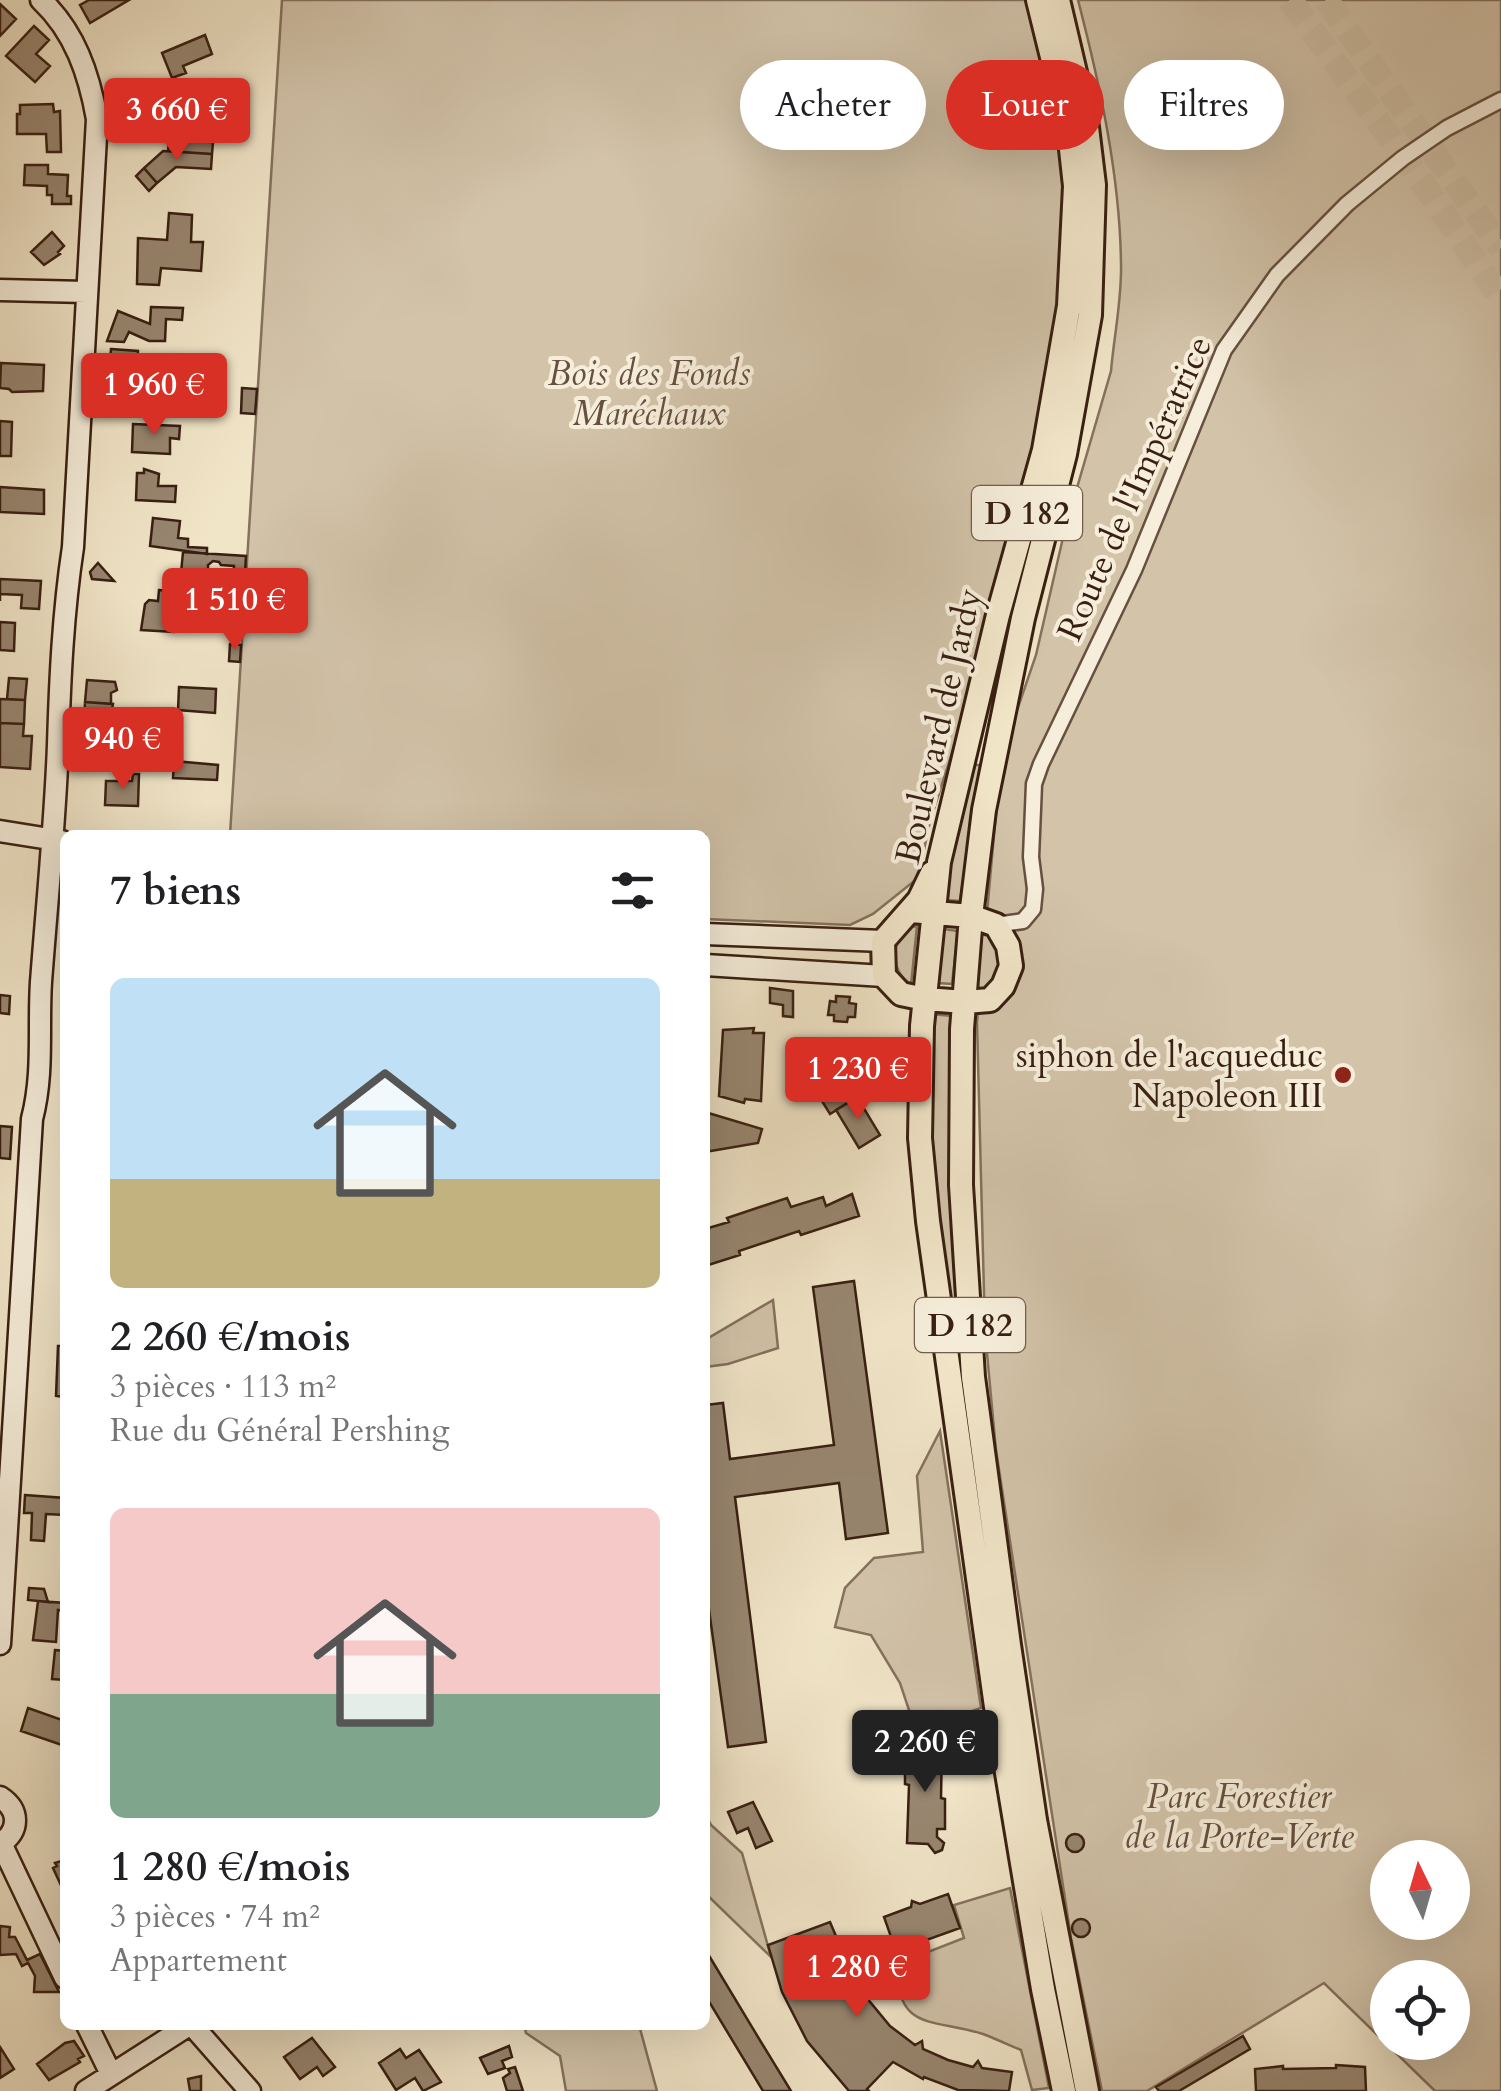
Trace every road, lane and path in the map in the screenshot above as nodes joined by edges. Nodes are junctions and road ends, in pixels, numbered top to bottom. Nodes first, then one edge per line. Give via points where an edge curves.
1 (1038, 0) edge
2 (1058, 0) edge
3 (45, 1) edge
4 (1501, 100) edge
5 (0, 290) edge
6 (86, 292) junction
7 (0, 831) edge
8 (59, 840) edge
9 (922, 912) junction
10 (971, 916) junction
11 (996, 925) junction
12 (710, 934) edge
13 (883, 941) junction
14 (710, 965) edge
15 (884, 976) junction
16 (924, 999) junction
17 (965, 1002) junction
18 (0, 1644) edge
19 (0, 1797) edge
20 (1, 1844) edge
21 (60, 1968) edge
22 (90, 2030) edge
23 (182, 2030) edge
24 (195, 2030) edge
25 (111, 2074) junction
26 (86, 2091) edge
27 (250, 2091) edge
28 (1064, 2091) edge
29 (1087, 2091) edge

1 - 9 main road, Boulevard de Jardy / D 182 via 1068,122 1075,186 1069,306 1044,450
2 - 10 main road, Boulevard de Jardy / D 182 via 1094,185 1090,315 984,810
3 - 6 street via 81,58 97,119
4 - 11 street, Route de l'Impératrice via 1402,158 1347,204 1277,275 1224,350 1134,570 1040,764 1030,857 1033,909 1023,921
5 - 6 street
6 - 8 street
7 - 8 street
8 - 18 street via 40,998
9 - 10 main road
9 - 13 main road
9 - 16 main road, Boulevard de Jardy / D 182
10 - 11 main road
10 - 17 main road, Boulevard de Jardy / D 182
11 - 17 main road via 1011,966 1003,986 990,1000
12 - 13 street
13 - 15 main road
14 - 15 street
15 - 16 main road via 901,994
16 - 17 main road
16 - 28 main road, D 182 via 920,1138 928,1221 996,1707
17 - 29 main road, D 182 via 962,1184 973,1377 1035,1820
19 - 20 street via 12,1807 15,1824
20 - 21 street
22 - 25 street
23 - 25 street
24 - 27 street
25 - 26 street

